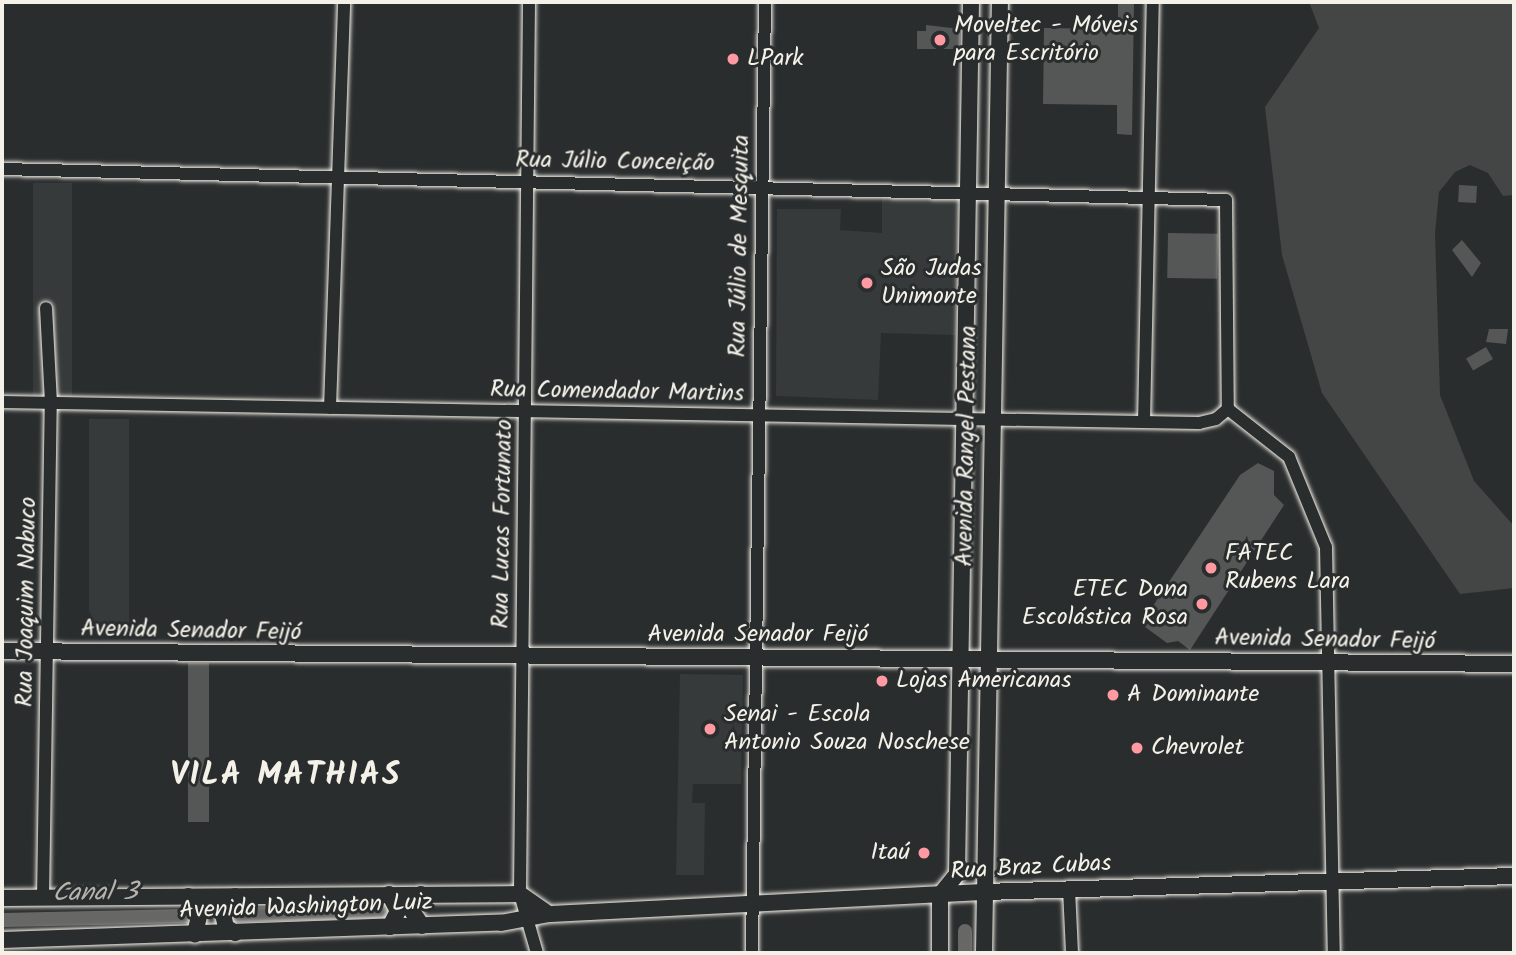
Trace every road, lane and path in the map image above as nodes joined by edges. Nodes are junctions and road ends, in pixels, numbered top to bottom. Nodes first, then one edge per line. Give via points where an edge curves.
1 (344, 2) edge
2 (529, 2) edge
3 (765, 2) edge
4 (971, 2) edge
5 (1000, 2) edge
6 (1153, 2) edge
7 (2, 169) edge
8 (336, 176) junction
9 (527, 180) junction
10 (762, 186) junction
11 (967, 191) junction
12 (996, 191) junction
13 (1150, 195) junction
14 (46, 307) dead end
15 (2, 402) edge
16 (51, 403) junction
17 (330, 408) junction
18 (1228, 409) junction
19 (525, 411) junction
20 (757, 415) junction
21 (961, 419) junction
22 (990, 419) junction
23 (1144, 422) junction
24 (2, 652) edge
25 (47, 652) junction
26 (522, 658) junction
27 (757, 658) junction
28 (959, 658) junction
29 (986, 658) junction
30 (1327, 664) junction
31 (1514, 664) edge
32 (1514, 876) edge
33 (1332, 879) junction
34 (1069, 889) junction
35 (984, 892) junction
36 (389, 894) junction
37 (421, 894) junction
38 (520, 894) junction
39 (940, 895) junction
40 (188, 896) junction
41 (235, 896) junction
42 (2, 898) edge
43 (43, 898) junction
44 (753, 907) junction
45 (549, 914) junction
46 (528, 919) junction
47 (422, 926) junction
48 (390, 927) junction
49 (235, 933) junction
50 (195, 934) junction
51 (2, 940) edge
52 (43, 946) edge
53 (537, 953) edge
54 (752, 953) edge
55 (940, 953) edge
56 (984, 953) edge
57 (1072, 953) edge
58 (1334, 953) edge

1 - 8 street
2 - 9 street, Rua Lucas Fortunato
3 - 10 street, Rua Júlio de Mesquita
4 - 11 main road, Avenida Rangel Pestana
5 - 12 main road, Avenida Rangel Pestana
6 - 13 street
7 - 8 street, Rua Júlio Conceição
8 - 9 street, Rua Júlio Conceição
8 - 17 street
9 - 10 street, Rua Júlio Conceição
9 - 19 street, Rua Lucas Fortunato
10 - 11 street, Rua Júlio Conceição
10 - 20 street, Rua Júlio de Mesquita
11 - 12 street, Rua Júlio Conceição
11 - 21 main road, Avenida Rangel Pestana
12 - 13 street, Rua Júlio Conceição
12 - 22 main road, Avenida Rangel Pestana
13 - 18 street, Rua Júlio Conceição via 1226,200
13 - 23 street
14 - 16 street, Rua Joaquim Nabuco
15 - 16 street, Rua Comendador Martins
16 - 17 street, Rua Comendador Martins
16 - 25 street, Rua Joaquim Nabuco
17 - 19 street, Rua Comendador Martins
18 - 23 street, Rua Comendador Martins via 1205,422
18 - 30 street via 1289,457 1305,485 1326,547
19 - 20 street, Rua Comendador Martins
19 - 26 street, Rua Lucas Fortunato
20 - 21 street, Rua Comendador Martins
20 - 27 street, Rua Júlio de Mesquita
21 - 22 street, Rua Comendador Martins
21 - 28 main road, Avenida Rangel Pestana
22 - 23 street, Rua Comendador Martins
22 - 29 main road, Avenida Rangel Pestana
24 - 25 main road, Avenida Senador Feijó
25 - 26 main road, Avenida Senador Feijó
25 - 43 street, Rua Joaquim Nabuco
26 - 27 main road, Avenida Senador Feijó
26 - 38 street, Rua Lucas Fortunato
27 - 28 main road, Avenida Senador Feijó
27 - 44 street, Rua Júlio de Mesquita
28 - 29 main road, Avenida Senador Feijó
28 - 39 main road, Avenida Rangel Pestana via 957,874
29 - 30 main road, Avenida Senador Feijó
29 - 35 main road, Avenida Rangel Pestana
30 - 31 main road, Avenida Senador Feijó
30 - 33 street
32 - 33 main road, Rua Braz Cubas
33 - 34 main road, Rua Braz Cubas
33 - 58 street
34 - 35 main road, Rua Braz Cubas
34 - 57 street
35 - 39 main road, Rua Braz Cubas
35 - 56 main road, Avenida Rangel Pestana
36 - 37 main road, Avenida Washington Luiz
36 - 41 main road, Avenida Washington Luiz
36 - 48 main road via 398,911
37 - 38 main road, Avenida Washington Luiz
37 - 47 main road via 412,911
38 - 45 main road
38 - 46 street, Rua Lucas Fortunato
39 - 44 main road, Rua Braz Cubas
39 - 55 main road
40 - 41 main road, Avenida Washington Luiz
40 - 43 main road, Avenida Washington Luiz
40 - 50 main road via 200,912
41 - 49 main road via 222,909 226,926
42 - 43 main road, Avenida Washington Luiz
44 - 45 main road, Rua Braz Cubas
44 - 54 street, Rua Júlio de Mesquita
45 - 46 main road, Rua Braz Cubas
46 - 47 main road, Avenida Washington Luiz
46 - 53 street, Rua Lucas Fortunato
47 - 48 main road, Avenida Washington Luiz
48 - 49 main road, Avenida Washington Luiz
49 - 50 main road, Avenida Washington Luiz
50 - 52 main road, Avenida Washington Luiz
51 - 52 main road, Avenida Washington Luiz

